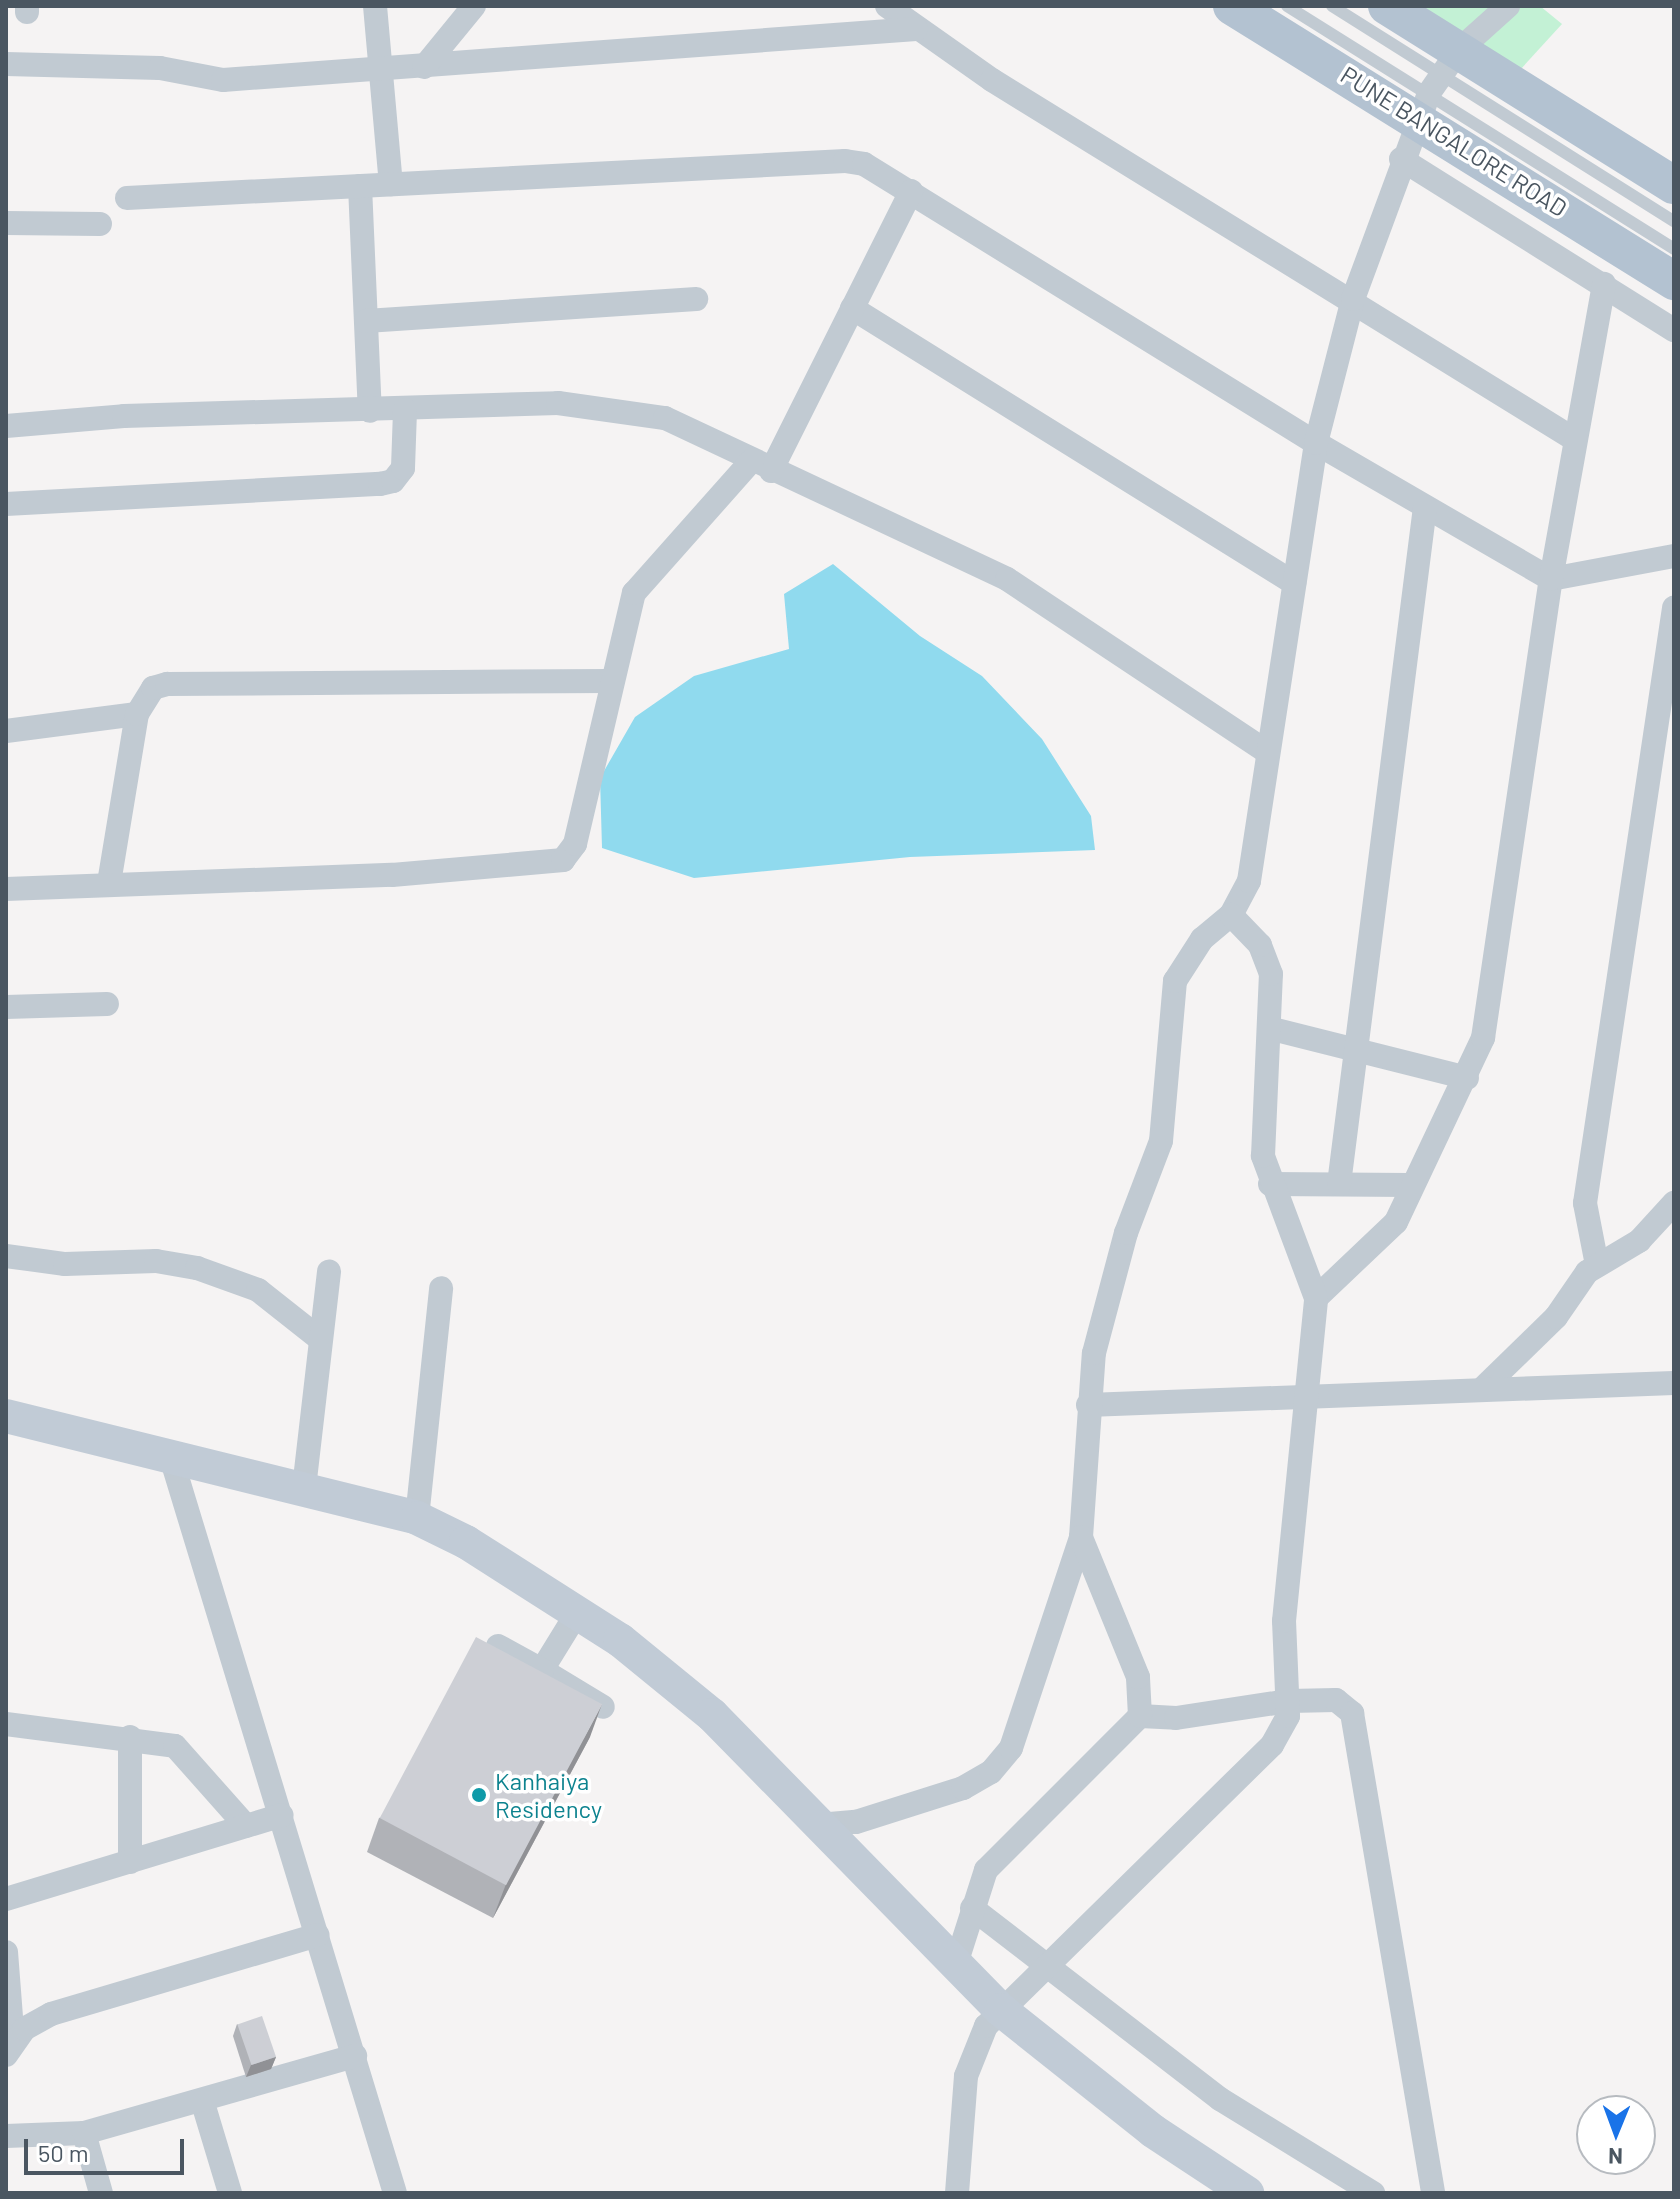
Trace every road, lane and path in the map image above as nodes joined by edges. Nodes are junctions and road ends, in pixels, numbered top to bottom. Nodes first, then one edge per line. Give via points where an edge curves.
1 (375, 6) edge
2 (474, 6) edge
3 (887, 6) edge
4 (1232, 6) edge
5 (1287, 6) edge
6 (1332, 6) edge
7 (1387, 6) edge
8 (1508, 6) edge
9 (916, 29) junction
10 (1450, 60) junction
11 (6, 64) edge
12 (424, 67) junction
13 (381, 72) junction
14 (1423, 106) junction
15 (1401, 159) junction
16 (391, 184) junction
17 (1674, 185) edge
18 (360, 186) junction
19 (911, 191) junction
20 (127, 198) dead end
21 (1674, 221) edge
22 (6, 223) edge
23 (100, 224) dead end
24 (1674, 249) edge
25 (1674, 281) edge
26 (1604, 284) junction
27 (696, 299) dead end
28 (1353, 299) junction
29 (852, 308) junction
30 (366, 321) junction
31 (1674, 330) edge
32 (405, 410) junction
33 (370, 411) junction
34 (6, 426) edge
35 (1574, 439) junction
36 (1316, 443) junction
37 (762, 466) junction
38 (6, 504) edge
39 (1425, 507) junction
40 (1674, 556) edge
41 (1551, 579) junction
42 (1294, 583) junction
43 (1674, 608) edge
44 (610, 681) junction
45 (137, 714) junction
46 (6, 731) edge
47 (1267, 752) junction
48 (109, 883) junction
49 (6, 889) edge
50 (1231, 915) junction
51 (107, 1004) dead end
52 (6, 1007) edge
53 (1272, 1029) junction
54 (1354, 1050) junction
55 (1467, 1078) junction
56 (1270, 1184) junction
57 (1339, 1184) junction
58 (1409, 1185) junction
59 (1674, 1203) edge
60 (6, 1256) edge
61 (1597, 1265) junction
62 (329, 1271) dead end
63 (441, 1288) dead end
64 (1316, 1298) junction
65 (320, 1339) junction
66 (1674, 1383) edge
67 (1482, 1389) junction
68 (1309, 1394) junction
69 (1088, 1405) junction
70 (6, 1416) edge
71 (170, 1454) junction
72 (304, 1488) junction
73 (417, 1518) junction
74 (1081, 1537) junction
75 (577, 1613) junction
76 (498, 1646) edge
77 (542, 1670) junction
78 (1289, 1701) junction
79 (603, 1707) edge
80 (1140, 1716) junction
81 (6, 1724) edge
82 (130, 1737) junction
83 (279, 1806) junction
84 (818, 1825) junction
85 (246, 1826) junction
86 (130, 1862) junction
87 (6, 1899) edge
88 (972, 1908) junction
89 (318, 1935) junction
90 (6, 1952) edge
91 (955, 1967) junction
92 (1050, 1969) junction
93 (1001, 2010) junction
94 (9, 2049) edge
95 (355, 2056) junction
96 (202, 2100) junction
97 (84, 2133) junction
98 (6, 2136) edge
99 (101, 2193) edge
100 (230, 2193) edge
101 (395, 2193) edge
102 (957, 2193) edge
103 (1247, 2193) edge
104 (1373, 2193) edge
105 (1433, 2193) edge

1 - 13 street
2 - 12 street
3 - 9 street
4 - 14 main road, PUNE BANGALORE ROAD
5 - 14 lane
6 - 10 lane
7 - 10 main road
8 - 10 street
9 - 12 street
9 - 28 street
10 - 14 street
10 - 17 main road
10 - 21 lane
11 - 13 street via 160,68 223,80
12 - 13 street
13 - 16 street
14 - 15 street
14 - 24 lane
14 - 25 main road, PUNE BANGALORE ROAD
15 - 26 street
15 - 28 street
16 - 18 street
16 - 19 street via 845,161 876,169
18 - 20 street
18 - 30 street
19 - 29 street
19 - 36 street
22 - 23 street
26 - 31 street
26 - 35 street
27 - 30 street
28 - 35 street
28 - 36 street
29 - 37 street
29 - 42 street
30 - 33 street
32 - 33 street
32 - 37 street via 558,403 619,408 678,423
32 - 38 street via 403,468 393,481
33 - 34 street via 124,416
35 - 41 street
36 - 39 street
36 - 42 street
37 - 44 street via 634,593
37 - 47 street via 1007,579
39 - 41 street
39 - 54 street
40 - 41 street
41 - 55 street via 1483,1038
42 - 47 street
43 - 61 street via 1585,1203
44 - 45 street via 167,684 144,697
44 - 48 street via 575,844 563,860 392,875
45 - 46 street
45 - 48 street
47 - 50 street via 1249,881
48 - 49 street
50 - 53 street via 1268,959
50 - 69 street via 1202,939 1175,981 1161,1141 1126,1233 1094,1353
51 - 52 street
53 - 54 street
53 - 56 street via 1263,1130
54 - 55 street
54 - 57 street
55 - 58 street
56 - 57 street
56 - 64 street
57 - 58 street
58 - 64 street via 1384,1239
59 - 61 street via 1639,1241
60 - 65 street via 65,1264 156,1261 197,1268 258,1290
61 - 67 street via 1556,1317
62 - 65 street
63 - 73 street
64 - 68 street
65 - 72 street
66 - 67 street
67 - 68 street
68 - 69 street
68 - 78 street via 1284,1621
69 - 74 street
70 - 71 street
71 - 72 street
71 - 83 street
72 - 73 street
73 - 75 street via 466,1542
74 - 80 street via 1138,1677
74 - 84 street via 1011,1748 991,1772 906,1809
75 - 77 street
75 - 84 street via 620,1640 712,1715
76 - 77 street
77 - 79 street
78 - 80 street via 1176,1718
78 - 92 street via 1283,1730 1272,1745
78 - 105 street via 1336,1700 1346,1705 1356,1724 1378,1891
80 - 88 street via 998,1856 986,1870
81 - 82 street
82 - 85 street via 161,1741 183,1751
82 - 86 street
83 - 85 street
83 - 89 street
84 - 91 street
85 - 86 street
86 - 87 street
88 - 91 street
88 - 92 street
89 - 94 street via 51,2014 24,2029
89 - 95 street
90 - 94 street
91 - 93 street
92 - 93 street
92 - 104 street via 1220,2099
93 - 102 street via 977,2041 966,2076
93 - 103 street via 1153,2131
95 - 96 street
95 - 101 street
96 - 97 street
96 - 100 street
97 - 98 street
97 - 99 street

